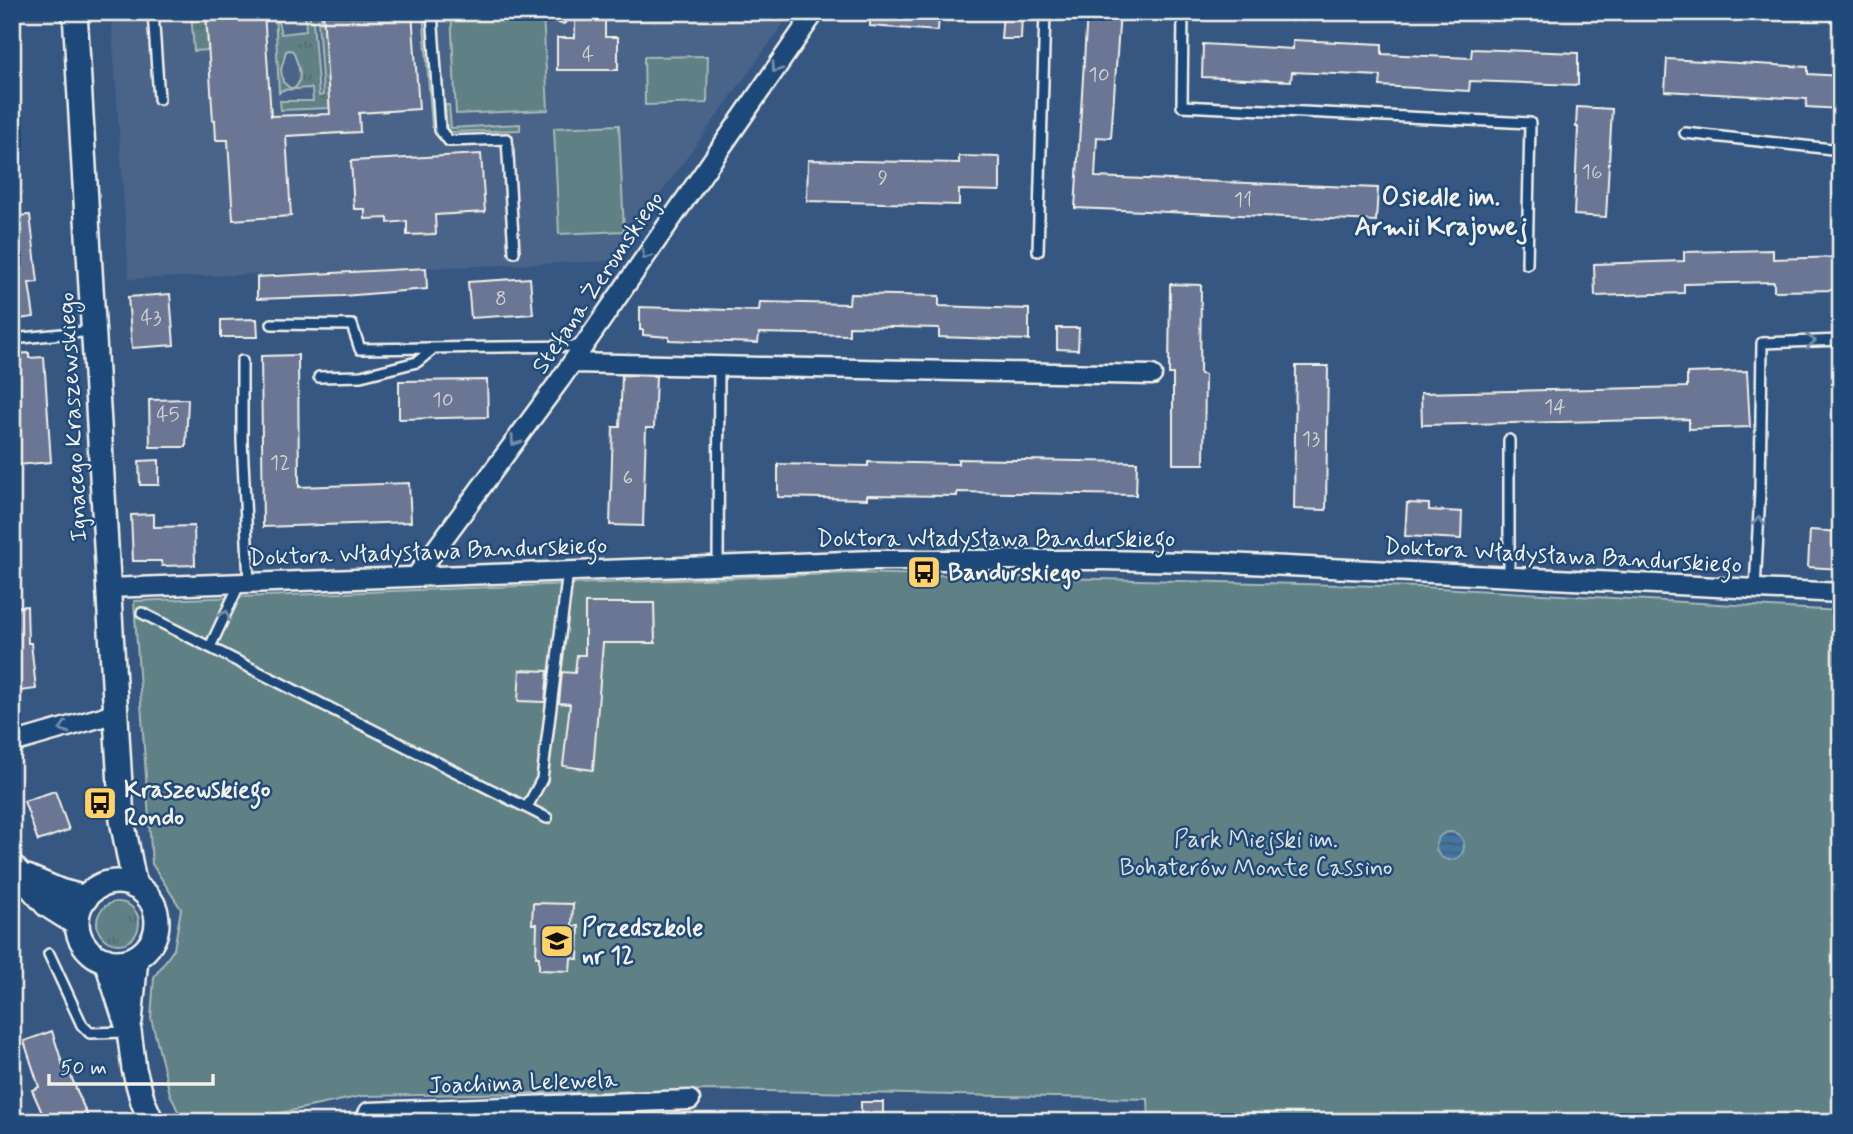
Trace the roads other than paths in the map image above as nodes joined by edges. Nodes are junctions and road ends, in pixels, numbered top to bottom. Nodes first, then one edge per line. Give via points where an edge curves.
1 (75, 12) edge
2 (153, 12) edge
3 (432, 12) edge
4 (815, 12) edge
5 (1045, 12) edge
6 (1183, 12) edge
7 (159, 99) dead end
8 (1685, 133) dead end
9 (1841, 150) edge
10 (1038, 251) dead end
11 (514, 252) dead end
12 (1527, 264) dead end
13 (272, 324) dead end
14 (93, 331) junction
15 (12, 339) edge
16 (1841, 340) edge
17 (584, 346) junction
18 (434, 348) junction
19 (242, 360) dead end
20 (572, 363) junction
21 (719, 366) junction
22 (1152, 375) dead end
23 (319, 377) dead end
24 (1509, 440) dead end
25 (718, 565) junction
26 (568, 571) junction
27 (415, 576) junction
28 (1509, 577) junction
29 (245, 583) junction
30 (108, 588) junction
31 (1755, 590) junction
32 (1841, 593) edge
33 (142, 613) dead end
34 (211, 647) junction
35 (116, 713) junction
36 (12, 743) edge
37 (527, 807) junction
38 (547, 818) dead end
39 (122, 820) junction
40 (16, 870) edge
41 (110, 883) junction
42 (135, 887) junction
43 (86, 898) junction
44 (77, 925) junction
45 (49, 954) dead end
46 (136, 958) junction
47 (106, 960) junction
48 (129, 1031) junction
49 (690, 1100) dead end
50 (152, 1122) edge
51 (365, 1122) edge

1 - 14 street, Ignacego Kraszewskiego
2 - 7 lane
3 - 11 lane via 440,130 449,141 507,139
4 -> 17 street, Stefana Żeromskiego
5 - 10 lane
6 - 12 lane via 1182,106 1530,123
8 - 9 lane
13 - 18 lane via 352,325 360,349
14 - 15 lane
14 - 30 street, Ignacego Kraszewskiego
31 -> 16 lane via 1762,343
17 - 18 lane
17 - 20 street, Stefana Żeromskiego
18 - 23 lane via 417,362 361,376
19 - 29 lane
20 - 21 street
20 -> 27 street, Stefana Żeromskiego
21 - 22 street
21 - 25 lane
24 - 28 lane
25 - 26 street, Doktora Władysława Bandurskiego
25 - 28 street, Doktora Władysława Bandurskiego via 1105,560
26 - 27 street, Doktora Władysława Bandurskiego
26 - 37 lane via 542,779
27 - 29 street, Doktora Władysława Bandurskiego
28 - 31 street, Doktora Władysława Bandurskiego
29 - 30 street, Doktora Władysława Bandurskiego
34 -> 29 lane
30 - 35 street, Ignacego Kraszewskiego
31 - 32 street, Doktora Władysława Bandurskiego
33 - 34 lane
34 - 37 lane
35 -> 36 street
35 - 39 street, Ignacego Kraszewskiego
37 - 38 lane
39 - 41 street, Ignacego Kraszewskiego
39 - 42 street, Ignacego Kraszewskiego
40 - 43 street
40 - 44 street via 47,905
41 - 42 street
41 - 43 street
42 - 46 street via 150,899 157,920 152,942
43 - 44 street
44 - 47 street via 85,946
45 - 48 lane via 90,1033
46 - 47 street
46 - 48 street
47 - 48 street
48 - 50 street via 134,1069
49 - 51 street, Joachima Lelewela via 369,1112

